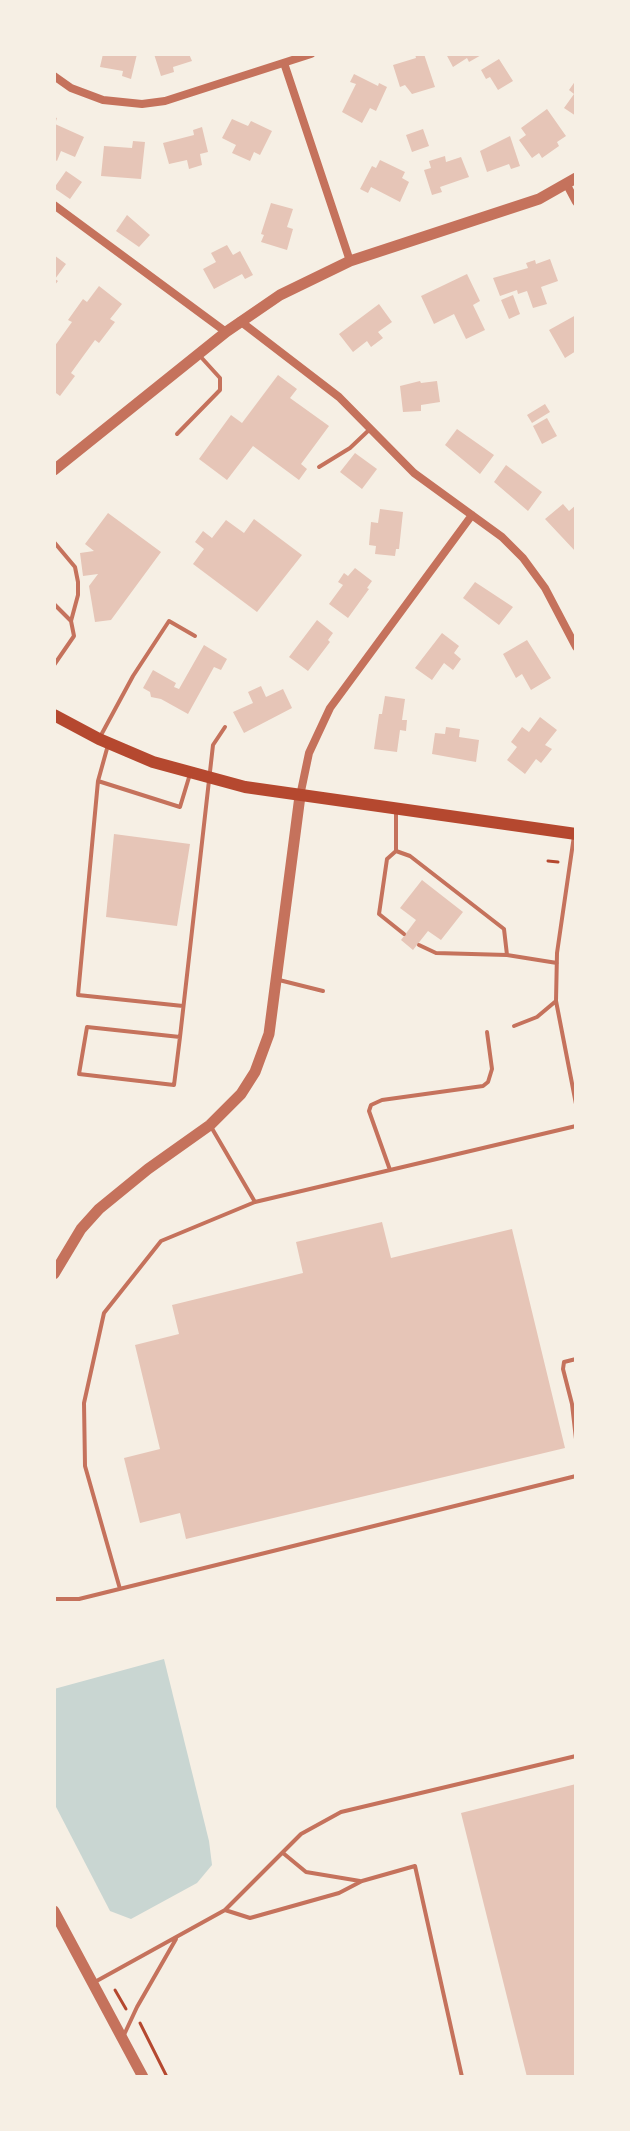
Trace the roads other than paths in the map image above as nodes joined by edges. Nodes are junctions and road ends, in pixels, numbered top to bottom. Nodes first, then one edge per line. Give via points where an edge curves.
1 (311, 54) edge
2 (284, 63) junction
3 (54, 76) edge
4 (571, 181) edge
5 (576, 202) edge
6 (54, 205) edge
7 (350, 261) junction
8 (240, 321) junction
9 (226, 332) junction
10 (198, 354) junction
11 (371, 429) junction
12 (177, 434) dead end
13 (319, 467) dead end
14 (54, 470) edge
15 (472, 515) junction
16 (54, 542) edge
17 (54, 604) edge
18 (71, 621) junction
19 (195, 636) dead end
20 (576, 647) edge
21 (54, 665) edge
22 (54, 715) edge
23 (225, 727) dead end
24 (104, 741) junction
25 (190, 774) junction
26 (209, 779) junction
27 (98, 781) junction
28 (300, 796) junction
29 (396, 809) junction
30 (575, 830) edge
31 (396, 851) junction
32 (404, 934) dead end
33 (419, 945) dead end
34 (507, 955) junction
35 (557, 963) junction
36 (276, 980) junction
37 (323, 991) dead end
38 (556, 1001) junction
39 (183, 1006) junction
40 (514, 1026) dead end
41 (487, 1032) dead end
42 (180, 1037) junction
43 (576, 1104) edge
44 (210, 1125) junction
45 (576, 1126) edge
46 (390, 1170) junction
47 (255, 1202) junction
48 (54, 1274) edge
49 (576, 1359) edge
50 (576, 1439) edge
51 (576, 1476) edge
52 (120, 1589) junction
53 (54, 1599) edge
54 (576, 1756) edge
55 (283, 1853) junction
56 (362, 1881) junction
57 (225, 1910) junction
58 (54, 1911) edge
59 (178, 1936) junction
60 (92, 1983) junction
61 (122, 2039) junction
62 (143, 2077) edge
63 (462, 2077) edge

1 - 2 street
2 - 3 street via 142,104 92,96
2 - 7 street
4 - 5 street
4 - 7 street via 539,199
6 - 9 street
7 - 8 street
8 - 9 street
8 - 11 street via 339,397
9 - 10 street
10 - 12 lane via 220,378 220,390
10 - 14 street
11 - 13 lane
11 - 15 street via 414,473
15 - 20 street via 523,558
15 - 28 street via 330,708 309,753
16 - 18 lane via 75,567 78,595
17 - 18 lane
18 - 21 lane via 74,636
19 - 24 lane via 169,621 133,676
22 - 24 main road
23 - 26 lane via 213,745
24 - 25 main road
24 - 27 lane
25 - 26 main road
25 - 27 lane via 180,807
26 - 28 main road
26 - 39 lane
27 - 39 lane via 78,995
28 - 29 main road
28 - 36 street
29 - 30 main road
29 - 31 lane
30 - 35 lane
31 - 32 lane via 387,859 379,914
31 - 34 lane via 410,856 504,929
33 - 34 lane via 436,953
34 - 35 lane
35 - 38 lane
36 - 37 lane
36 - 44 street via 260,1063 241,1094
38 - 40 lane via 537,1017
38 - 43 lane
39 - 42 lane
41 - 46 lane via 492,1069 483,1086 371,1105
42 - 42 lane via 174,1085 79,1074 87,1027
44 - 47 lane
44 - 48 street via 99,1209
45 - 46 lane
46 - 47 lane
47 - 52 lane via 161,1241 104,1313 84,1403 85,1466
49 - 50 lane via 564,1362 563,1369
51 - 52 lane
52 - 53 lane
54 - 55 lane via 341,1812 301,1834
55 - 56 lane via 306,1872
55 - 57 lane
56 - 57 lane via 339,1893 250,1918
56 - 63 lane via 415,1866
57 - 59 lane
58 - 60 street
59 - 60 lane
59 - 61 lane
60 - 61 street
61 - 62 street

